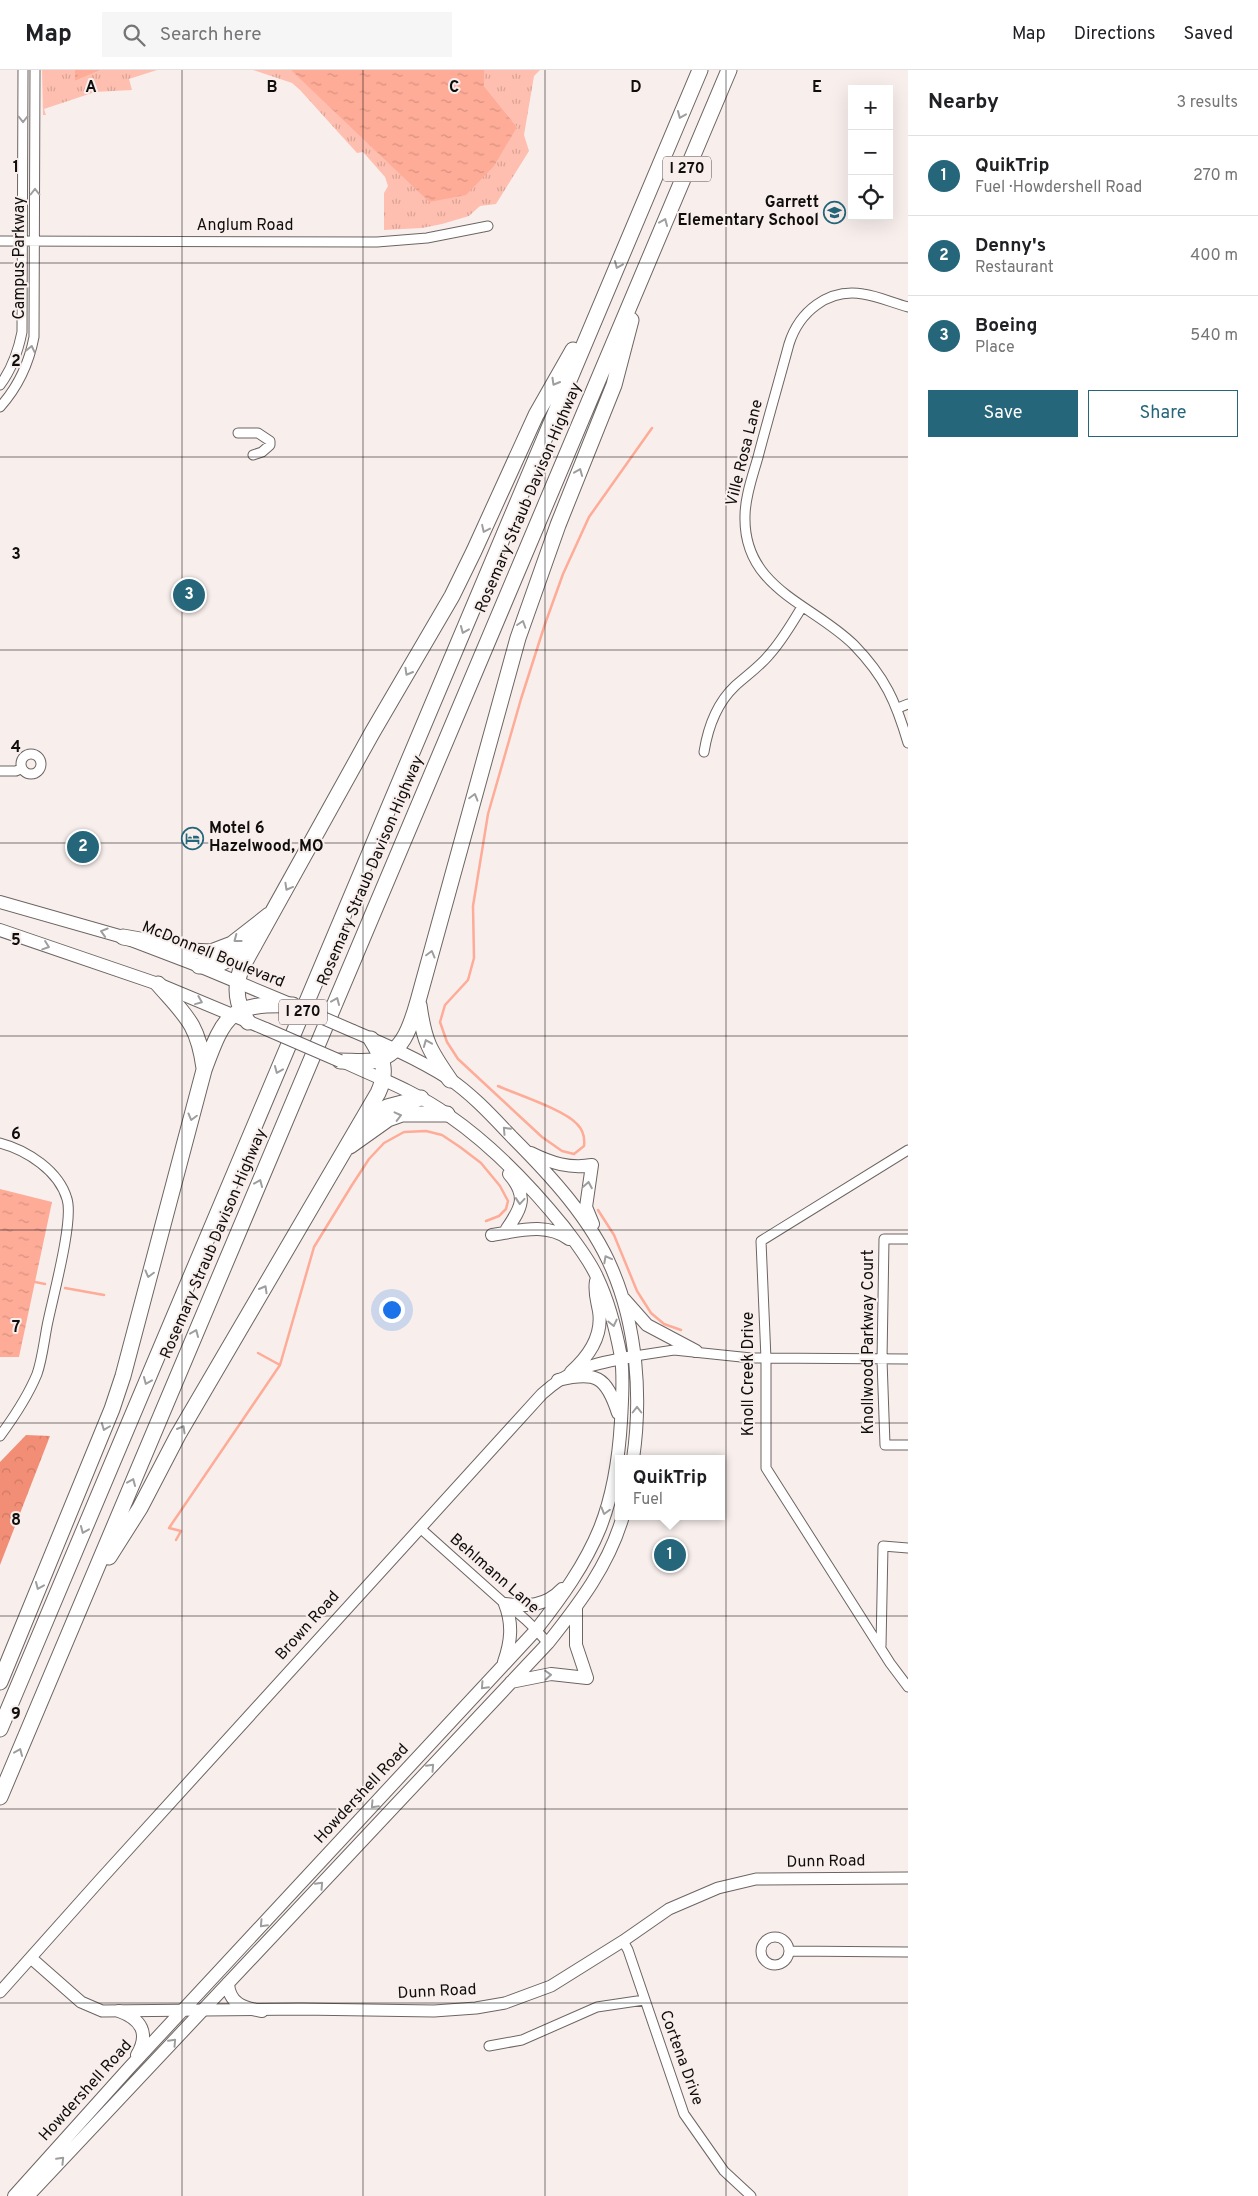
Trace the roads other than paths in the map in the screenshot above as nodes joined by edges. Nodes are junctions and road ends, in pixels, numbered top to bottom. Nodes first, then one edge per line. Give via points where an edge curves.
1 (23, 70) edge
2 (35, 70) edge
3 (700, 70) edge
4 (729, 70) edge
5 (488, 226) dead end
6 (0, 240) edge
7 (23, 240) junction
8 (35, 240) junction
9 (645, 267) junction
10 (605, 295) junction
11 (908, 307) edge
12 (0, 385) edge
13 (0, 407) edge
14 (238, 433) dead end
15 (253, 455) dead end
16 (802, 607) junction
17 (908, 704) edge
18 (898, 708) junction
19 (908, 743) edge
20 (704, 752) dead end
21 (22, 768) dead end
22 (0, 771) edge
23 (0, 902) edge
24 (276, 909) junction
25 (0, 930) edge
26 (123, 937) junction
27 (255, 945) junction
28 (199, 966) junction
29 (237, 982) junction
30 (158, 984) junction
31 (418, 1001) junction
32 (277, 1002) junction
33 (293, 1005) joint
34 (241, 1016) junction
35 (371, 1039) junction
36 (395, 1049) junction
37 (382, 1058) junction
38 (340, 1061) junction
39 (204, 1070) junction
40 (383, 1080) junction
41 (450, 1080) junction
42 (421, 1098) junction
43 (447, 1114) junction
44 (359, 1125) junction
45 (474, 1135) junction
46 (0, 1143) edge
47 (523, 1148) junction
48 (908, 1150) edge
49 (343, 1152) junction
50 (507, 1229) dead end
51 (492, 1235) dead end
52 (908, 1238) edge
53 (596, 1239) junction
54 (580, 1248) junction
55 (596, 1276) junction
56 (619, 1291) junction
57 (696, 1352) junction
58 (634, 1356) junction
59 (621, 1358) junction
60 (766, 1359) junction
61 (908, 1359) edge
62 (882, 1360) junction
63 (571, 1372) junction
64 (558, 1380) junction
65 (620, 1424) junction
66 (0, 1436) edge
67 (908, 1445) edge
68 (616, 1455) edge
69 (634, 1455) edge
70 (615, 1467) edge
71 (621, 1520) edge
72 (420, 1528) junction
73 (908, 1548) edge
74 (576, 1574) junction
75 (86, 1592) junction
76 (505, 1604) junction
77 (576, 1608) junction
78 (536, 1630) junction
79 (548, 1644) junction
80 (881, 1646) junction
81 (502, 1667) junction
82 (0, 1682) edge
83 (510, 1682) junction
84 (908, 1687) edge
85 (0, 1729) edge
86 (0, 1797) edge
87 (908, 1878) edge
88 (623, 1941) junction
89 (789, 1951) dead end
90 (908, 1952) edge
91 (32, 1958) junction
92 (228, 1983) junction
93 (0, 1992) edge
94 (644, 2000) junction
95 (119, 2011) junction
96 (181, 2011) junction
97 (202, 2011) junction
98 (262, 2011) junction
99 (489, 2046) dead end
100 (129, 2068) junction
101 (14, 2196) edge
102 (28, 2196) edge
103 (751, 2196) edge

1 -> 7 street, Campus Parkway
8 -> 2 street, Campus Parkway
3 -> 10 highway, Rosemary Straub Davison Highway / I 270
9 -> 4 highway, Rosemary Straub Davison Highway / I 270
5 - 8 street, Anglum Road via 426,238 377,242
6 - 7 street, Anglum Road
7 - 8 street, Anglum Road
7 - 12 street, Campus Parkway via 22,332 17,355
13 -> 8 street, Campus Parkway via 21,376 30,355 35,320
31 -> 9 highway via 518,638 555,532 614,385
75 -> 9 highway, Rosemary Straub Davison Highway / I 270
10 -> 24 highway via 536,415 452,596 372,733
10 -> 85 highway, Rosemary Straub Davison Highway / I 270
11 - 16 street, Ville Rosa Lane via 864,294 842,294 814,306 793,330 744,515 752,551 760,569 786,596
14 - 15 street via 258,433 270,441 268,448
16 - 18 street, Ville Rosa Lane via 853,644 880,675
16 - 20 street via 771,654 724,699 710,722
17 - 18 street
18 - 19 street, Ville Rosa Lane
21 - 22 street
26 -> 23 main road, McDonnell Boulevard
24 -> 26 highway via 232,944 211,952 190,951
24 - 27 highway
25 -> 30 main road
26 - 28 main road, McDonnell Boulevard
27 - 28 highway via 221,963
27 - 29 highway
28 - 29 main road, McDonnell Boulevard
29 - 32 main road, McDonnell Boulevard
29 - 34 highway
30 -> 34 main road
30 - 39 highway via 196,1030
31 - 36 highway via 407,1034
41 -> 31 highway via 424,1037
32 - 33 highway
32 - 34 highway via 251,1006
33 - 35 main road, McDonnell Boulevard, bridge
34 - 38 main road, bridge
34 - 39 highway via 222,1027
35 - 36 main road, McDonnell Boulevard
35 - 37 highway
36 - 37 highway
36 - 41 main road, McDonnell Boulevard
37 - 38 highway
37 - 40 highway
38 - 40 main road
39 -> 82 highway via 123,1376
40 - 42 main road
40 - 44 highway
47 -> 41 main road, McDonnell Boulevard via 486,1110
42 - 43 main road
42 - 44 highway via 386,1107
43 - 45 main road
49 -> 43 highway via 388,1119 402,1114
44 - 49 highway
45 -> 50 main road via 518,1185 522,1197 518,1212
45 - 54 main road via 526,1182
46 - 66 street via 27,1154 44,1166 58,1181 68,1200 68,1226 37,1374 21,1406
47 - 53 main road, McDonnell Boulevard via 562,1192
53 -> 47 main road via 586,1208 592,1165 560,1164
48 - 60 street, Knoll Creek Drive via 761,1242
75 -> 49 highway via 140,1508 174,1443
51 - 54 main road via 546,1228 560,1232
52 - 62 street, Knollwood Parkway Court via 884,1239
56 -> 53 main road, McDonnell Boulevard
54 - 55 main road
55 -> 59 main road via 611,1315
55 - 63 main road via 594,1292 599,1312 596,1342
56 - 57 main road via 647,1325
56 - 58 main road, McDonnell Boulevard
57 - 58 street via 674,1350
57 - 60 street
58 - 59 street, Brown Road
69 -> 58 main road
59 - 63 street, Brown Road
59 - 65 main road, Howdershell Road
60 - 62 street
60 - 80 street, Knoll Creek Drive via 766,1468
61 - 62 street
62 - 67 street, Knollwood Parkway Court via 885,1445
63 - 64 street, Brown Road
64 - 65 main road via 584,1375 602,1380 612,1396
64 - 72 street, Brown Road
65 -> 68 main road, Howdershell Road
70 -> 74 main road, Howdershell Road via 600,1527
71 - 77 main road, Howdershell Road via 605,1563
72 - 76 street, Behlmann Lane
72 - 91 street, Brown Road
73 - 80 street via 883,1546
74 - 76 main road via 558,1594 543,1602 528,1607
74 - 78 main road, Howdershell Road
86 -> 75 highway, Rosemary Straub Davison Highway / I 270
76 - 78 street, Behlmann Lane
76 - 81 main road via 510,1618 510,1638
77 - 79 main road, Howdershell Road
83 -> 77 main road via 551,1674 587,1678 576,1646
78 - 79 street, Behlmann Lane
78 - 81 main road, Howdershell Road
79 - 83 main road, Howdershell Road
80 - 84 street, Knoll Creek Drive
81 -> 96 main road, Howdershell Road
92 -> 83 main road, Howdershell Road
87 - 88 street, Dunn Road via 736,1883 669,1909
88 - 94 street, Cortena Drive
88 - 98 street, Dunn Road via 550,1986 505,2003 453,2011
89 - 90 street
91 - 93 street
91 - 95 street, Dunn Road via 92,2009
92 - 97 main road, Howdershell Road
92 - 98 main road via 232,1997 239,2005
94 - 99 street via 597,2007 522,2040
94 - 103 street, Cortena Drive via 684,2114 724,2170
95 - 96 street, Dunn Road
95 - 100 main road via 131,2015 143,2033
96 - 97 street, Dunn Road
96 - 100 main road, Howdershell Road
97 - 98 street, Dunn Road
102 -> 97 main road, Howdershell Road
100 - 101 main road, Howdershell Road

